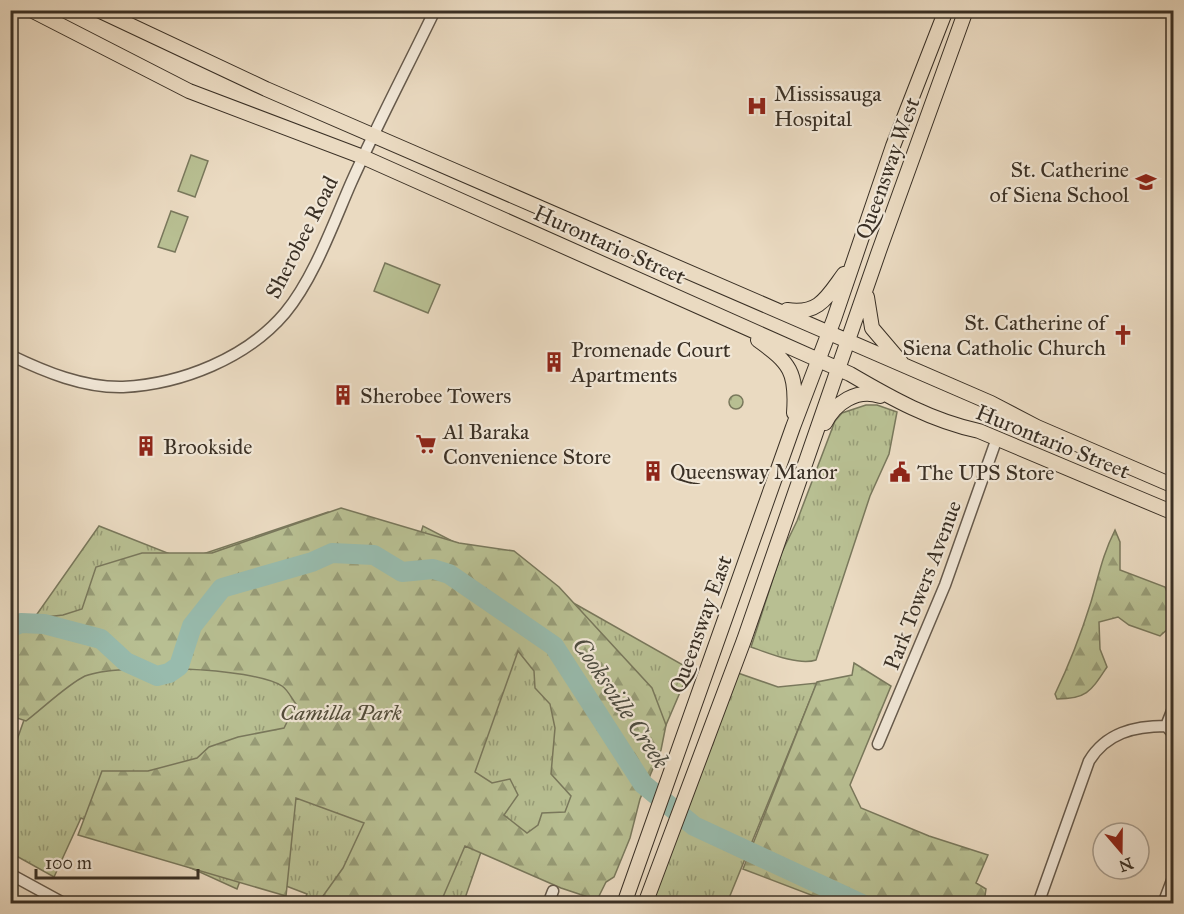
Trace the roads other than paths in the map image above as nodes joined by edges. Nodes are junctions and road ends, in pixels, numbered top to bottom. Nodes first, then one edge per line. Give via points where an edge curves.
1 (31, 10) edge
2 (98, 10) edge
3 (435, 10) edge
4 (946, 10) edge
5 (966, 10) edge
6 (374, 135) junction
7 (363, 157) junction
8 (853, 263) junction
9 (867, 286) junction
10 (771, 307) junction
11 (739, 327) junction
12 (830, 333) junction
13 (848, 341) junction
14 (10, 355) edge
15 (819, 361) junction
16 (906, 368) junction
17 (838, 369) junction
18 (899, 402) junction
19 (793, 427) junction
20 (997, 438) junction
21 (805, 463) junction
22 (1173, 486) edge
23 (1173, 513) edge
24 (1173, 705) edge
25 (1170, 731) edge
26 (878, 744) dead end
27 (10, 874) edge
28 (1173, 875) edge
29 (553, 891) dead end
30 (65, 903) edge
31 (548, 903) edge
32 (624, 903) edge
33 (645, 903) edge
34 (1038, 903) edge
35 (1163, 903) edge

1 - 7 main road, Hurontario Street via 189,91
2 - 6 main road, Hurontario Street
3 - 6 street, Sherobee Road
4 - 8 main road, Queensway West
5 - 9 main road, Queensway West
6 - 7 street, Sherobee Road
6 - 10 main road, Hurontario Street
7 - 11 main road, Hurontario Street
7 - 14 street, Sherobee Road via 293,303 264,333 233,355 194,373 123,387 63,377
8 - 10 main road via 815,307 802,312
8 - 12 main road, Queensway West
9 - 13 main road, Queensway West
9 - 16 main road via 872,328
10 - 12 main road, Hurontario Street
11 - 15 main road, Hurontario Street
11 - 19 main road via 778,355 789,368 796,390
12 - 13 main road, Hurontario Street
12 - 15 main road, Queensway West
13 - 16 main road, Hurontario Street
13 - 17 main road, Queensway West
15 - 17 main road, Hurontario Street
15 - 19 main road, Queensway East
16 - 22 main road, Hurontario Street
17 - 18 main road, Hurontario Street
17 - 21 main road, Queensway East
18 - 20 main road, Hurontario Street
18 - 21 main road via 869,392 847,399 830,413
19 - 32 main road, Queensway East
20 - 23 main road, Hurontario Street
20 - 26 street, Park Towers Avenue via 945,585
21 - 33 main road, Queensway East via 744,640
24 - 25 street
25 - 34 street via 1144,726 1117,734 1095,750
27 - 30 street
28 - 35 street
29 - 31 street

